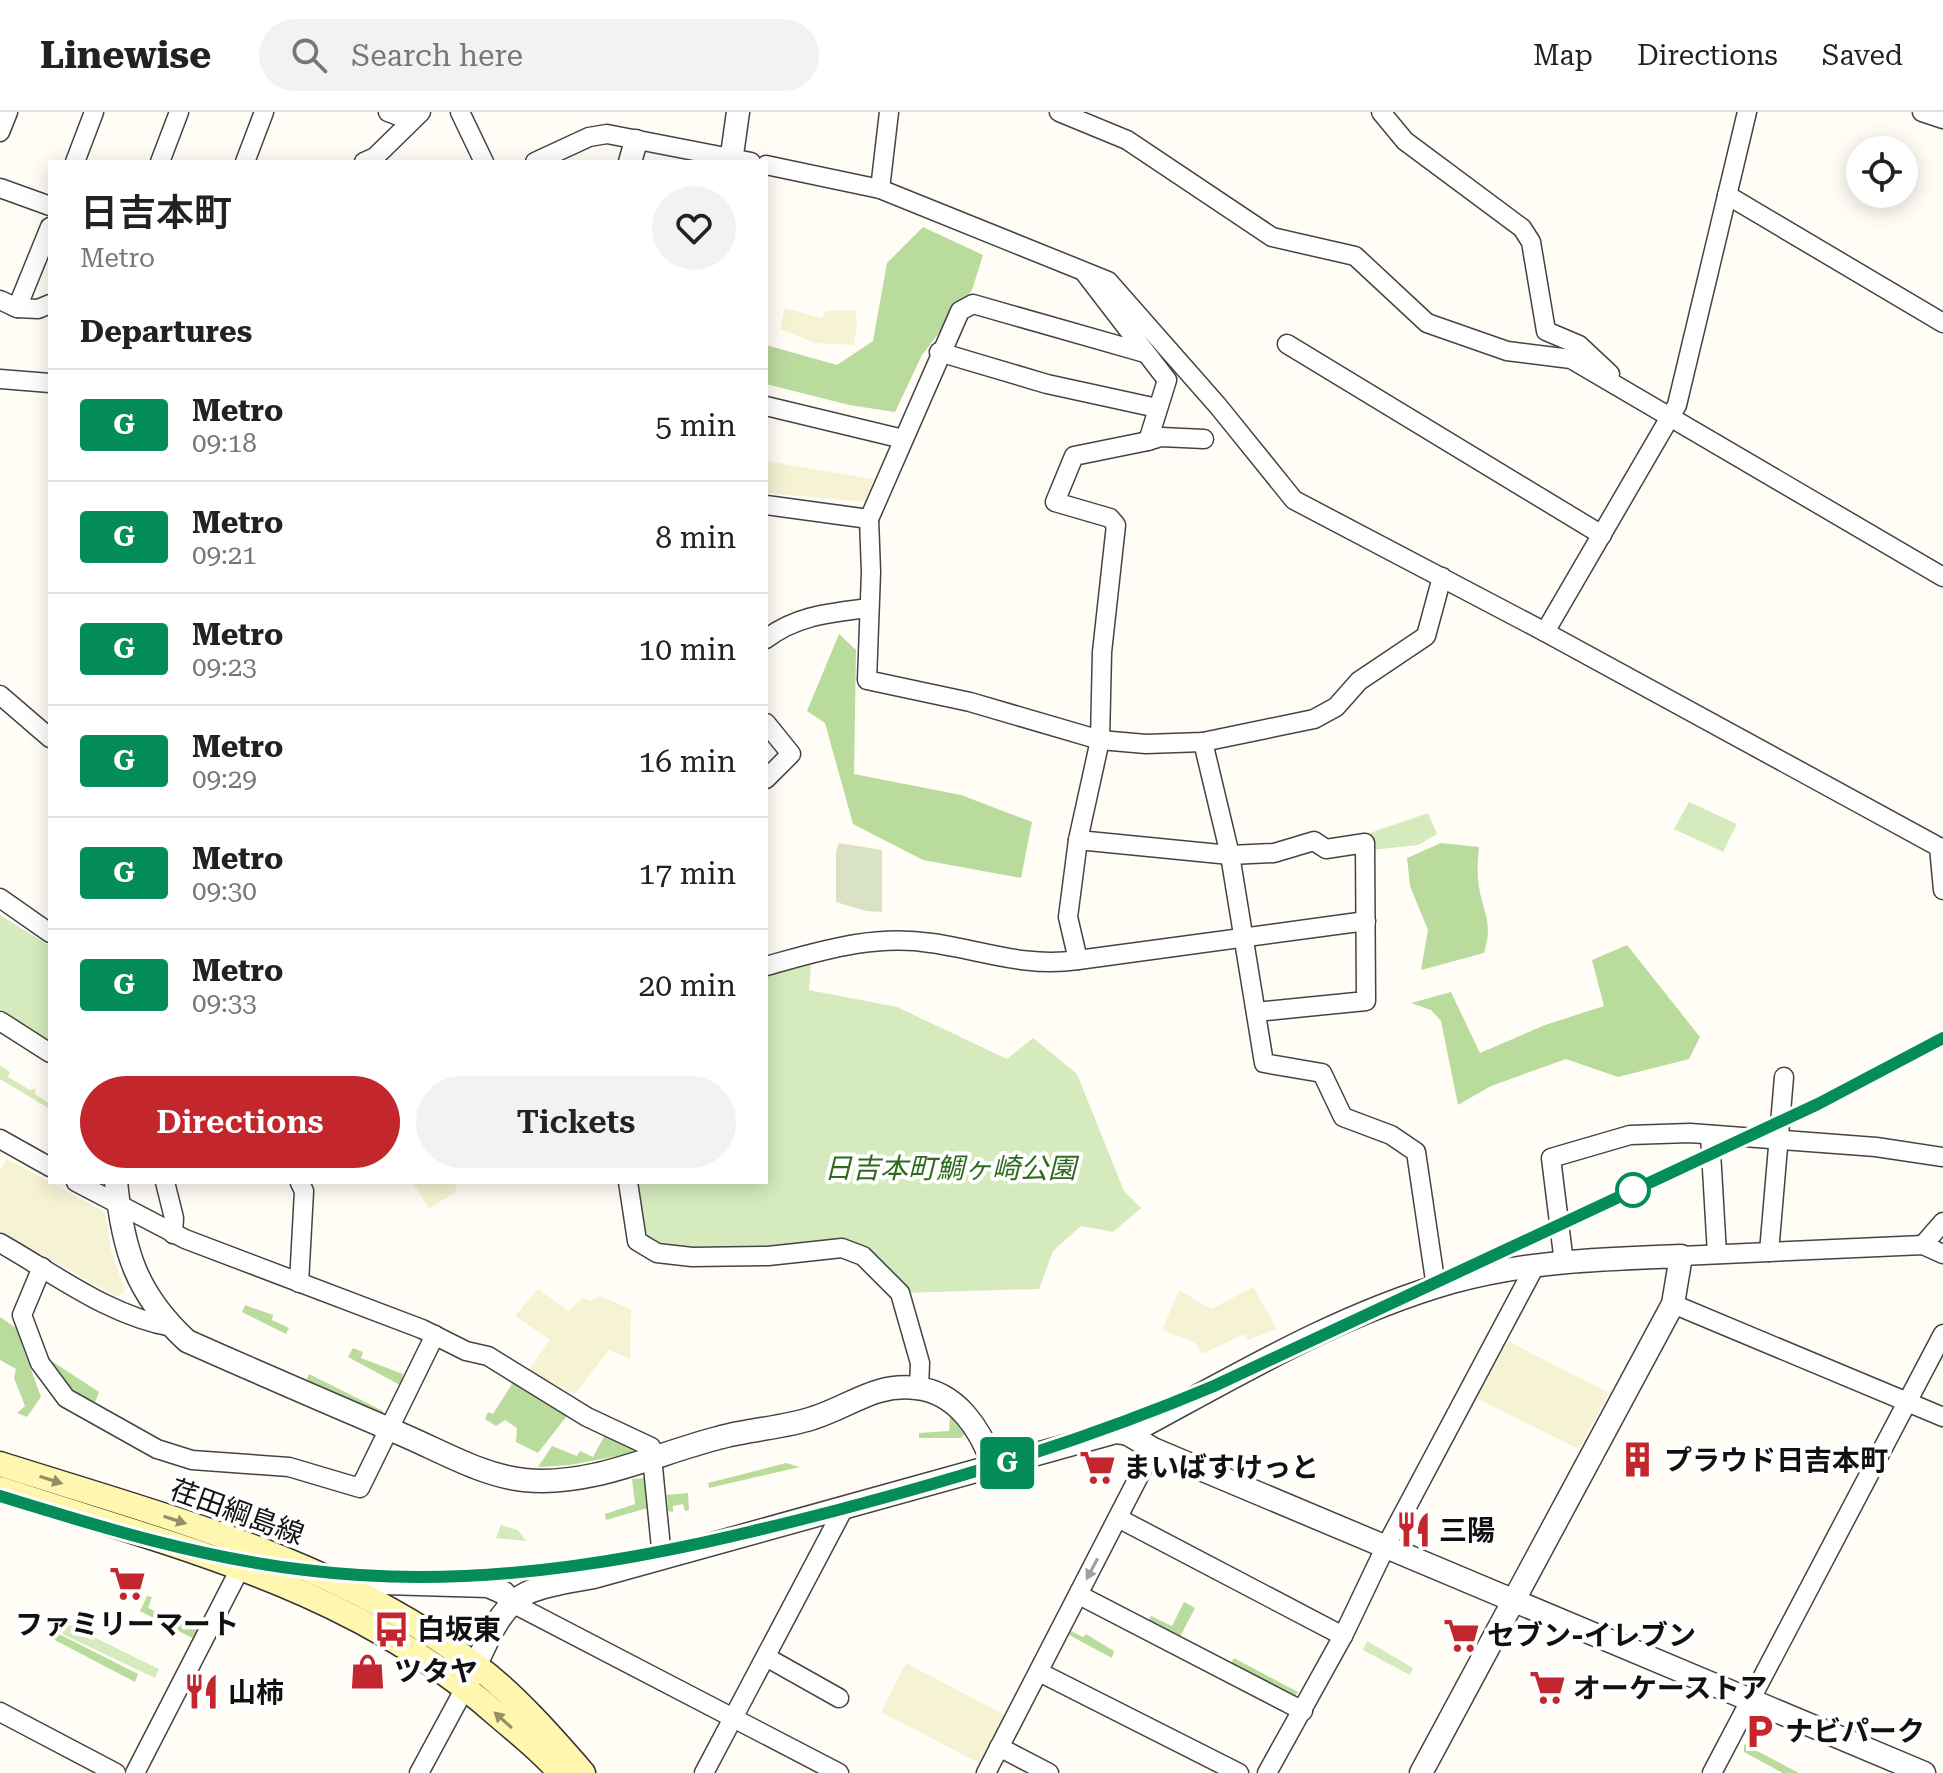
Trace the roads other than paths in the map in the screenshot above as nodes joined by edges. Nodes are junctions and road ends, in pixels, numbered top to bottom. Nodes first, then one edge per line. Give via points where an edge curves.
1 (8, 112) edge
2 (94, 112) edge
3 (179, 112) edge
4 (264, 112) edge
5 (388, 112) edge
6 (460, 112) edge
7 (738, 112) edge
8 (889, 112) edge
9 (1059, 112) edge
10 (1381, 112) edge
11 (1747, 112) edge
12 (1922, 112) edge
13 (415, 116) edge
14 (1943, 119) edge
15 (0, 132) edge
16 (633, 151) edge
17 (76, 160) edge
18 (161, 160) edge
19 (246, 160) edge
20 (368, 160) edge
21 (483, 160) edge
22 (539, 160) edge
23 (728, 160) edge
24 (738, 160) edge
25 (768, 165) edge
26 (0, 188) edge
27 (880, 189) junction
28 (1727, 195) junction
29 (48, 205) edge
30 (48, 231) edge
31 (1082, 270) junction
32 (9, 304) edge
33 (48, 305) edge
34 (1943, 323) edge
35 (1287, 344) dead end
36 (939, 352) junction
37 (1145, 353) junction
38 (0, 379) edge
39 (48, 383) edge
40 (1626, 391) junction
41 (768, 406) edge
42 (1157, 408) junction
43 (1671, 415) junction
44 (903, 439) junction
45 (1204, 439) dead end
46 (1148, 441) junction
47 (768, 505) edge
48 (869, 519) junction
49 (1602, 535) junction
50 (1442, 577) junction
51 (1943, 577) edge
52 (869, 608) junction
53 (1545, 632) junction
54 (768, 638) edge
55 (0, 695) edge
56 (768, 725) edge
57 (48, 736) edge
58 (1100, 740) junction
59 (1203, 742) junction
60 (768, 777) edge
61 (1078, 840) junction
62 (1941, 846) edge
63 (1230, 855) junction
64 (1943, 890) edge
65 (0, 898) edge
66 (1366, 921) junction
67 (48, 932) edge
68 (1244, 935) junction
69 (1078, 960) junction
70 (768, 965) edge
71 (1256, 1012) junction
72 (0, 1021) edge
73 (48, 1052) edge
74 (1784, 1077) dead end
75 (1710, 1135) junction
76 (0, 1139) edge
77 (1779, 1139) junction
78 (1943, 1157) edge
79 (48, 1166) edge
80 (80, 1184) edge
81 (116, 1184) edge
82 (166, 1184) edge
83 (300, 1184) edge
84 (628, 1184) edge
85 (119, 1206) junction
86 (1943, 1222) edge
87 (173, 1234) junction
88 (0, 1243) edge
89 (1923, 1245) junction
90 (1769, 1252) junction
91 (1717, 1254) junction
92 (1943, 1254) edge
93 (1681, 1256) junction
94 (1564, 1263) junction
95 (1535, 1266) junction
96 (42, 1267) junction
97 (299, 1283) junction
98 (1436, 1287) junction
99 (1673, 1304) junction
100 (172, 1327) junction
101 (1943, 1334) edge
102 (435, 1335) junction
103 (919, 1388) junction
104 (1907, 1402) junction
105 (1943, 1417) edge
106 (388, 1429) junction
107 (1128, 1434) junction
108 (1153, 1449) junction
109 (655, 1460) junction
110 (0, 1464) edge
111 (993, 1465) junction
112 (0, 1489) edge
113 (845, 1506) junction
114 (1118, 1518) junction
115 (1385, 1548) junction
116 (246, 1556) junction
117 (662, 1558) junction
118 (1079, 1595) junction
119 (362, 1596) junction
120 (512, 1603) junction
121 (1512, 1603) junction
122 (1343, 1636) junction
123 (766, 1657) junction
124 (1039, 1672) junction
125 (471, 1676) junction
126 (839, 1698) dead end
127 (1749, 1702) junction
128 (1303, 1711) junction
129 (0, 1712) edge
130 (734, 1718) junction
131 (999, 1747) junction
132 (116, 1773) edge
133 (135, 1773) edge
134 (419, 1773) edge
135 (560, 1773) edge
136 (583, 1773) edge
137 (704, 1773) edge
138 (839, 1773) edge
139 (986, 1773) edge
140 (1049, 1773) edge
141 (1239, 1773) edge
142 (1267, 1773) edge
143 (1421, 1773) edge
144 (1712, 1773) edge
145 (1924, 1773) edge

1 - 15 street
2 - 17 street
3 - 18 street
4 - 19 street
5 - 13 street
6 - 21 street
7 - 24 street
8 - 27 street
9 - 40 street via 1127,140 1272,237 1355,256 1427,323 1507,351 1571,359
10 - 40 street via 1405,141 1522,228 1531,242 1546,331 1579,345
11 - 28 street
12 - 14 street
13 - 20 street
16 - 22 street via 607,134
16 - 23 street
25 - 27 street
26 - 29 street
27 - 31 street
28 - 34 street
28 - 43 street
30 - 32 street
31 - 37 street
31 - 50 street via 1108,281 1294,500
32 - 33 street via 38,309
35 - 49 street
36 - 37 street via 960,311 973,304
36 - 42 street via 1047,384
36 - 44 street
37 - 42 street via 1167,380
38 - 39 street
40 - 43 street
41 - 44 street
42 - 46 street
43 - 49 street
43 - 51 street
44 - 48 street
45 - 46 street
46 - 58 street via 1074,456 1055,502 1110,518 1116,525 1102,652
47 - 48 street
48 - 52 street
49 - 53 street
50 - 53 street
50 - 59 street via 1426,636 1359,681 1336,707 1314,719
52 - 54 street via 819,614 792,622
52 - 58 street via 867,680 970,702
53 - 62 street
55 - 57 street
56 - 60 street via 791,754
58 - 59 street
58 - 61 street
59 - 63 street
61 - 63 street
61 - 69 street via 1068,917
62 - 64 street
63 - 66 street via 1274,853 1314,841 1326,849 1365,843
63 - 68 street
65 - 67 street
66 - 68 street
66 - 71 street via 1366,1001
68 - 69 street
68 - 71 street
69 - 70 street via 1048,964 932,943 866,940
71 - 98 street via 1264,1063 1322,1073 1343,1117 1391,1135 1416,1152
72 - 73 street
74 - 77 street
75 - 77 street
75 - 91 street
75 - 94 street via 1630,1135 1551,1158
76 - 79 street
77 - 78 street
77 - 90 street
80 - 85 street
81 - 85 street
82 - 87 street
83 - 97 street
84 - 103 street via 637,1241 657,1253 768,1256 842,1248 863,1256 900,1293 920,1363
85 - 87 street
85 - 100 street via 132,1265 145,1293
86 - 89 street
87 - 97 street
88 - 96 street
89 - 90 street
89 - 92 street
90 - 91 street
91 - 93 street
93 - 94 street
93 - 99 street
94 - 95 street
95 - 98 street
95 - 115 street
96 - 100 street via 116,1310
96 - 106 street via 22,1315 52,1383 66,1398 157,1449 192,1460 289,1467 360,1488
97 - 102 street
98 - 107 street via 1326,1329
99 - 104 street
99 - 121 street
100 - 106 street via 187,1341
101 - 104 street
102 - 106 street
102 - 109 street via 488,1356 587,1417 651,1447
103 - 109 street via 879,1388 809,1420 720,1437
103 - 111 street via 949,1400 970,1417
104 - 105 street
104 - 127 street
106 - 109 street via 519,1480 550,1482
107 - 108 street
107 - 111 street via 1102,1434
108 - 114 street
108 - 115 street
109 - 117 street
110 -> 116 main road, 荏田綱島線
111 - 113 street
112 - 116 main road, 荏田綱島線
113 - 117 street
113 - 123 street
114 -> 118 street
114 - 122 street
115 - 121 street
115 - 122 street
116 - 119 main road, 荏田綱島線
116 - 125 main road, 荏田綱島線
116 - 133 street
117 - 120 street via 537,1589
118 - 124 street
118 - 128 street
119 - 120 street via 384,1583 488,1586
119 - 125 main road, 荏田綱島線
120 - 125 street
120 - 130 street
121 - 127 street
121 - 143 street
122 - 128 street
123 - 126 street
123 - 130 street
124 - 131 street
124 - 141 street
125 - 134 street
135 -> 125 main road, 荏田綱島線
125 - 136 main road, 荏田綱島線
127 - 144 street
127 - 145 street
128 - 142 street
129 - 132 street
130 - 137 street
130 - 138 street
131 - 139 street
131 - 140 street

